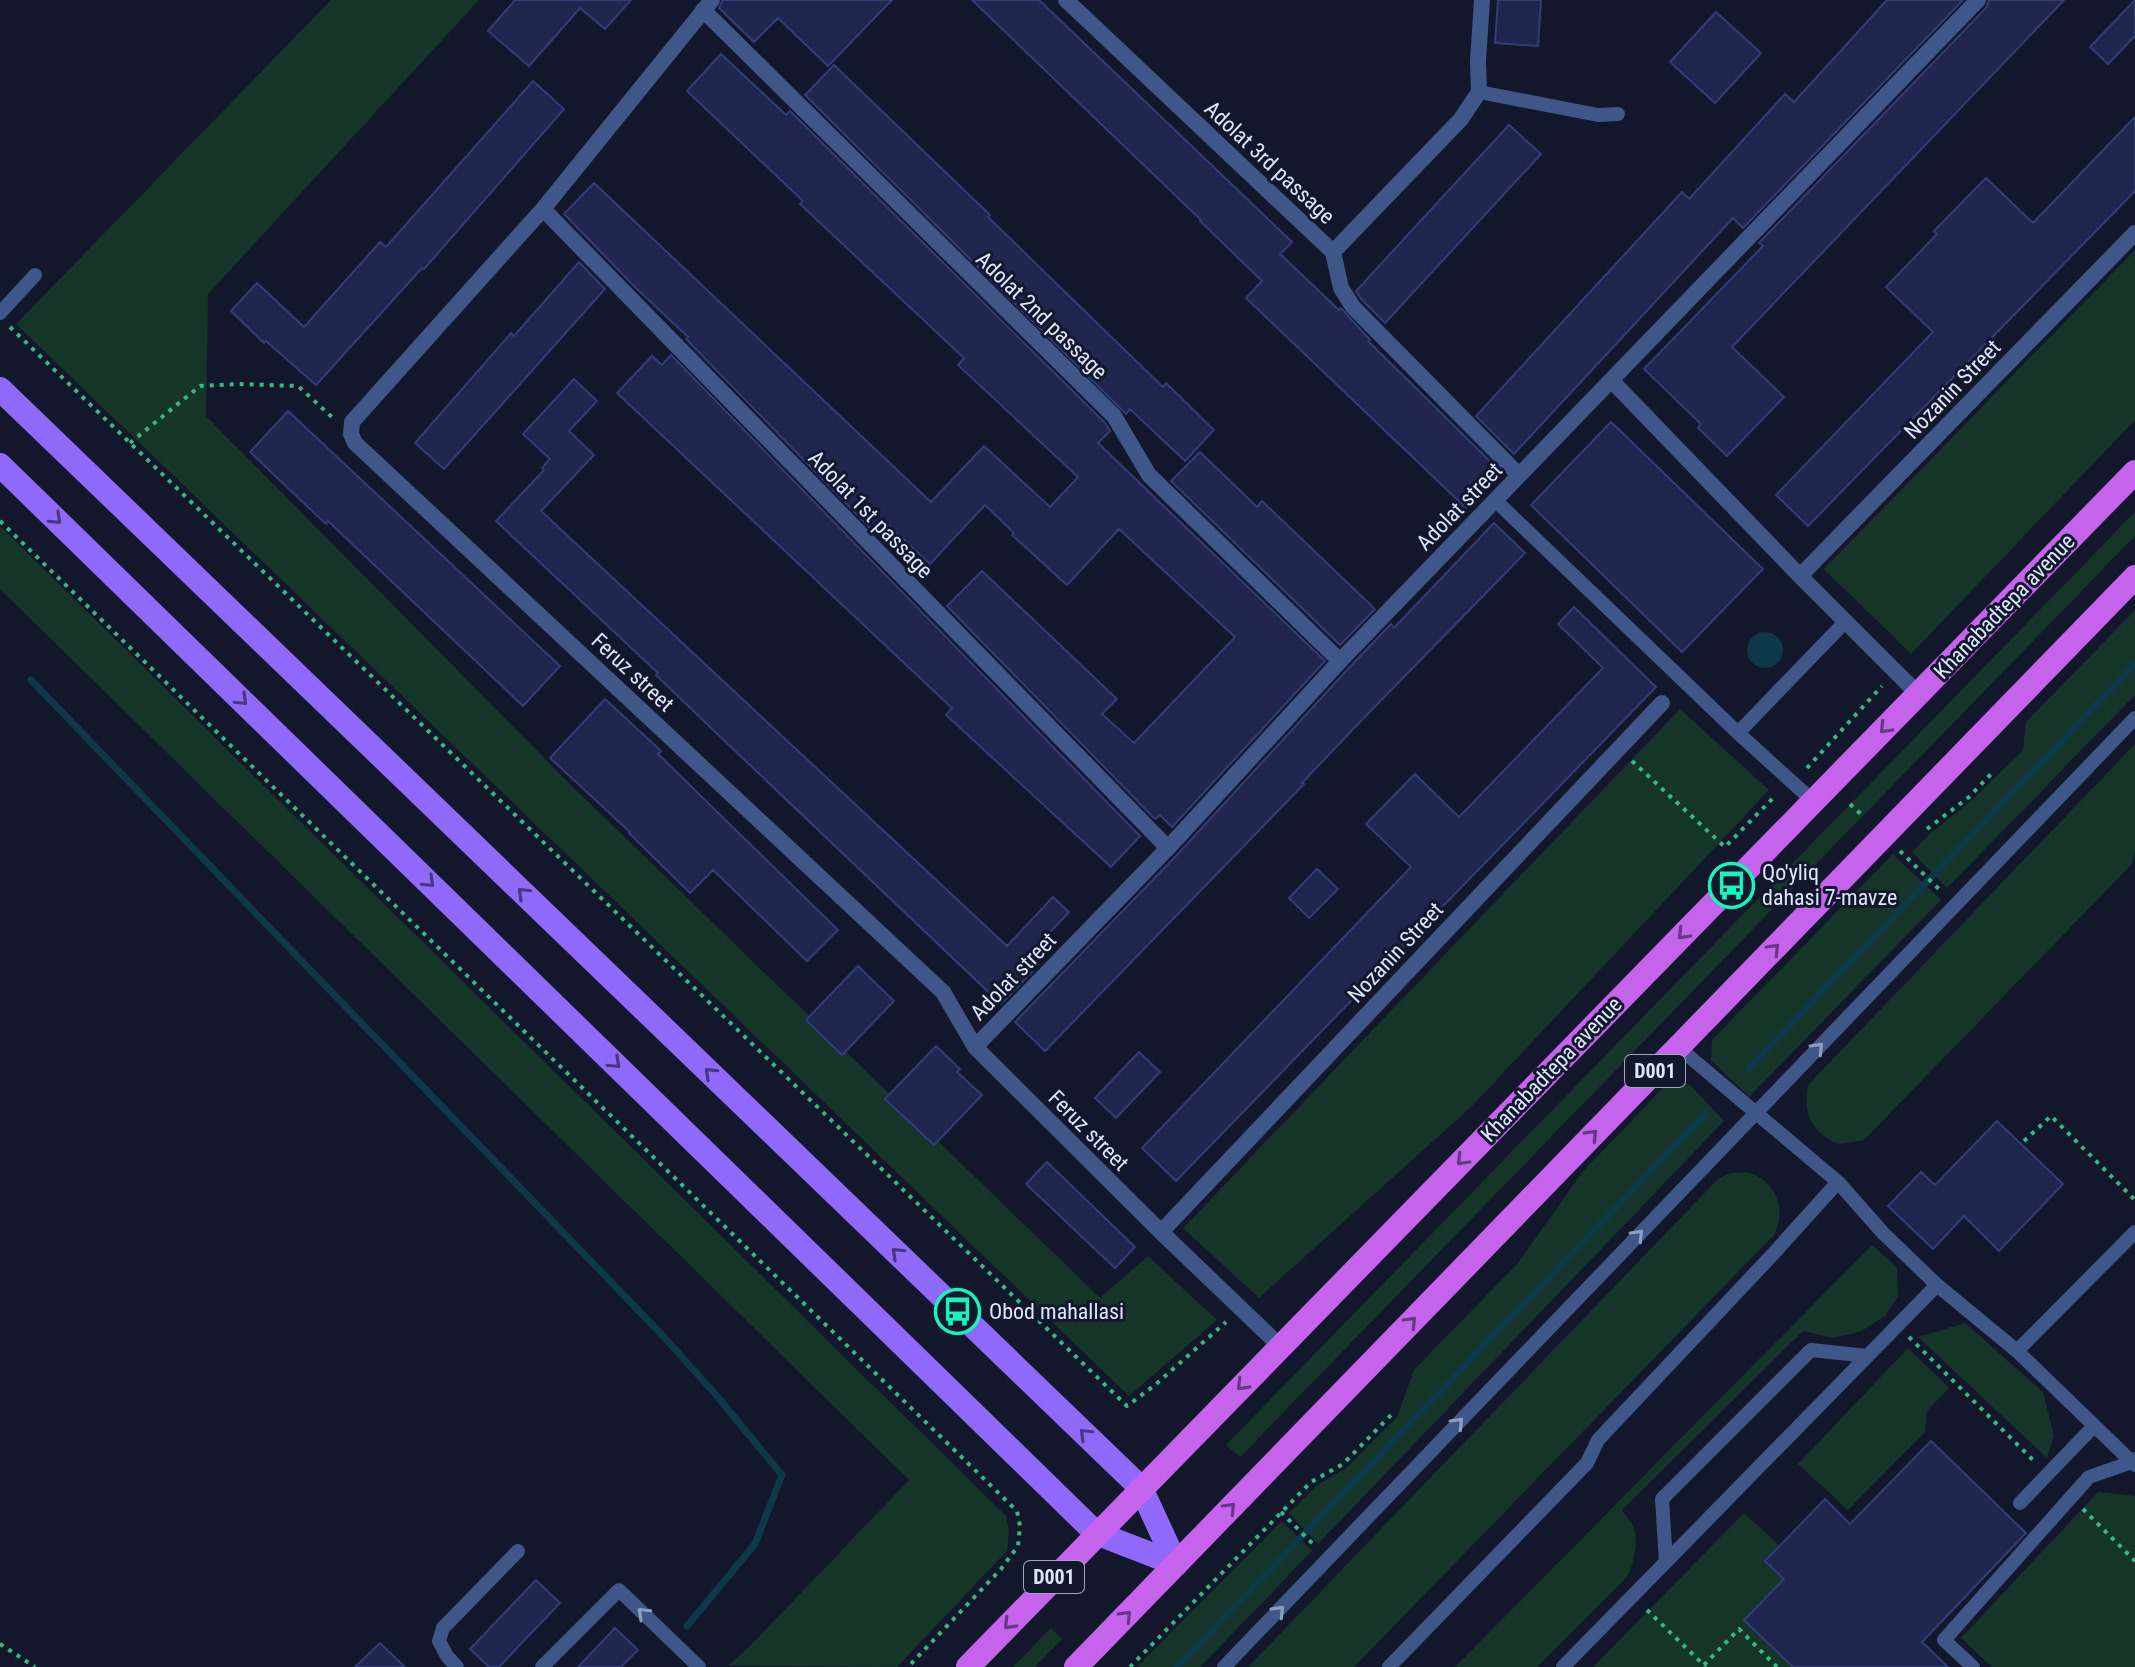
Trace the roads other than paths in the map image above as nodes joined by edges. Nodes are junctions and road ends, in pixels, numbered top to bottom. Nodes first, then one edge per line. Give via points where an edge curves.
1 (1066, 0) edge
2 (1482, 0) edge
3 (1978, 0) edge
4 (707, 5) edge
5 (1479, 92) junction
6 (1618, 114) dead end
7 (543, 209) junction
8 (2135, 233) edge
9 (1333, 252) junction
10 (35, 275) dead end
11 (0, 315) edge
12 (1611, 380) junction
13 (0, 389) edge
14 (0, 465) edge
15 (2135, 472) edge
16 (1519, 475) junction
17 (1495, 500) junction
18 (1800, 576) junction
19 (2135, 577) edge
20 (1846, 621) junction
21 (1340, 661) junction
22 (1918, 694) junction
23 (1662, 703) dead end
24 (2135, 718) edge
25 (1738, 733) junction
26 (1813, 801) junction
27 (1168, 848) junction
28 (975, 1047) junction
29 (1678, 1047) junction
30 (1755, 1113) junction
31 (1838, 1182) junction
32 (1161, 1232) junction
33 (2135, 1232) edge
34 (1937, 1285) junction
35 (1280, 1346) junction
36 (2017, 1351) junction
37 (1868, 1356) junction
38 (2094, 1426) junction
39 (2134, 1462) edge
40 (1141, 1488) junction
41 (2020, 1503) dead end
42 (1096, 1533) junction
43 (518, 1551) dead end
44 (1666, 1562) junction
45 (1176, 1564) junction
46 (457, 1667) edge
47 (542, 1667) edge
48 (699, 1667) edge
49 (968, 1667) edge
50 (1076, 1667) edge
51 (1224, 1667) edge
52 (1389, 1667) edge
53 (1563, 1667) edge
54 (1973, 1667) edge

1 - 9 street, Adolat 3rd passage
2 - 5 street
3 - 12 street, Adolat street
4 - 7 street
4 - 21 street, Adolat 2nd passage via 1114,416 1149,475
5 - 6 lane via 1598,115
5 - 9 street via 1461,119
7 - 27 street, Adolat 1st passage
7 - 28 street, Feruz street via 352,422 355,443 943,992
8 - 18 street, Nozanin Street
9 - 16 street, Adolat 3rd passage via 1341,288 1353,307
10 - 11 lane
12 - 16 street, Adolat street
12 - 18 street
40 -> 13 main road
14 -> 42 main road
15 - 22 highway, Khanabadtepa avenue / D001
16 - 17 street, Adolat street
17 - 21 street, Adolat street
17 - 25 lane
18 - 20 street
29 -> 19 highway, D001
20 - 22 street
20 - 25 lane
21 - 27 street, Adolat street
22 -> 26 highway, Khanabadtepa avenue / D001
23 - 32 street, Nozanin Street
30 -> 24 lane
25 - 26 lane
26 -> 35 highway, Khanabadtepa avenue / D001
27 - 28 street, Adolat street
28 - 32 street, Feruz street
29 - 30 lane
45 -> 29 highway, D001
30 - 31 lane
51 -> 30 lane
31 - 34 lane
31 - 52 lane via 1598,1440 1587,1463
32 - 35 street, Feruz street
33 - 36 lane
34 - 36 lane
34 - 37 lane
35 -> 40 highway, Khanabadtepa avenue / D001
36 - 38 lane
37 - 44 lane
37 - 44 lane via 1811,1350 1662,1499
38 - 39 lane
38 - 41 lane
39 - 54 lane via 2089,1477 1944,1640
40 - 42 highway, Khanabadtepa avenue / D001
40 - 45 main road
42 - 45 main road
42 -> 49 highway, Khanabadtepa avenue / D001
43 - 46 lane via 443,1628 439,1641
44 - 53 lane
50 -> 45 highway, D001
48 -> 47 lane via 619,1590

